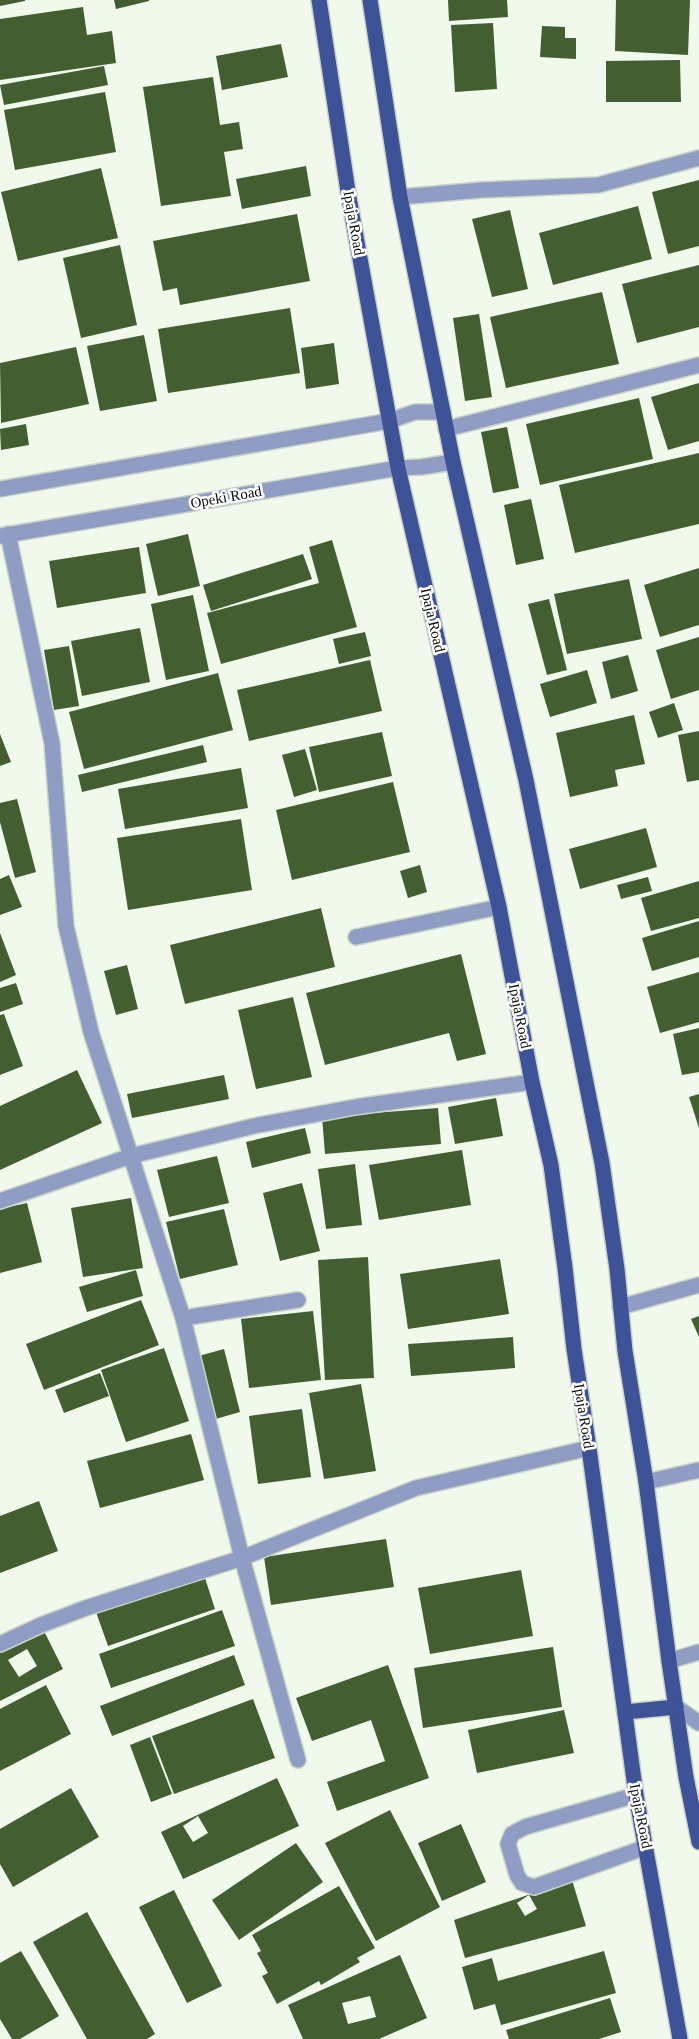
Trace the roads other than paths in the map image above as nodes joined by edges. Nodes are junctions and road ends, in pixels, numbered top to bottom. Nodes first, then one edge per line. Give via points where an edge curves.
1 (319, 0) edge
2 (370, 0) edge
3 (699, 158) edge
4 (400, 197) junction
5 (699, 365) edge
6 (443, 412) junction
7 (389, 422) junction
8 (446, 429) junction
9 (453, 462) junction
10 (398, 468) junction
11 (0, 489) edge
12 (4, 535) edge
13 (499, 907) junction
14 (356, 937) dead end
15 (532, 1082) junction
16 (131, 1156) junction
17 (0, 1201) edge
18 (699, 1286) edge
19 (298, 1300) dead end
20 (620, 1308) junction
21 (183, 1318) junction
22 (589, 1448) junction
23 (699, 1470) edge
24 (646, 1482) junction
25 (242, 1558) junction
26 (0, 1644) edge
27 (699, 1652) edge
28 (670, 1661) junction
29 (676, 1707) junction
30 (625, 1712) junction
31 (699, 1723) edge
32 (298, 1760) dead end
33 (636, 1796) junction
34 (699, 1842) edge
35 (646, 1847) junction
36 (680, 2039) edge

1 - 7 main road, Ipaja Road via 349,198
2 - 4 main road
3 - 4 street via 598,185
4 - 6 main road
5 - 8 street
6 - 7 street via 415,412
6 - 8 main road
7 - 10 main road, Ipaja Road
7 - 11 street
8 - 9 main road
9 - 10 street, Opeki Road
9 - 20 main road via 526,780 585,1072 602,1163
10 - 12 street, Opeki Road
10 - 13 main road, Ipaja Road
12 - 16 street via 52,743 66,926 91,1032
13 - 14 street
13 - 15 main road, Ipaja Road
15 - 16 street via 355,1107 254,1126
15 - 22 main road, Ipaja Road via 551,1164
16 - 17 street
16 - 21 street
18 - 20 street
19 - 21 street
20 - 24 main road
21 - 25 street
22 - 25 street via 416,1488
22 - 30 main road, Ipaja Road
23 - 24 street
24 - 28 main road
25 - 26 street via 86,1608
25 - 32 street
27 - 28 street
28 - 29 main road
29 - 30 main road
29 - 31 street
29 - 34 main road
30 - 33 main road, Ipaja Road
33 - 35 main road, Ipaja Road
33 - 35 street via 525,1827 512,1834 508,1844 517,1875 522,1883 534,1887
35 - 36 main road, Ipaja Road

